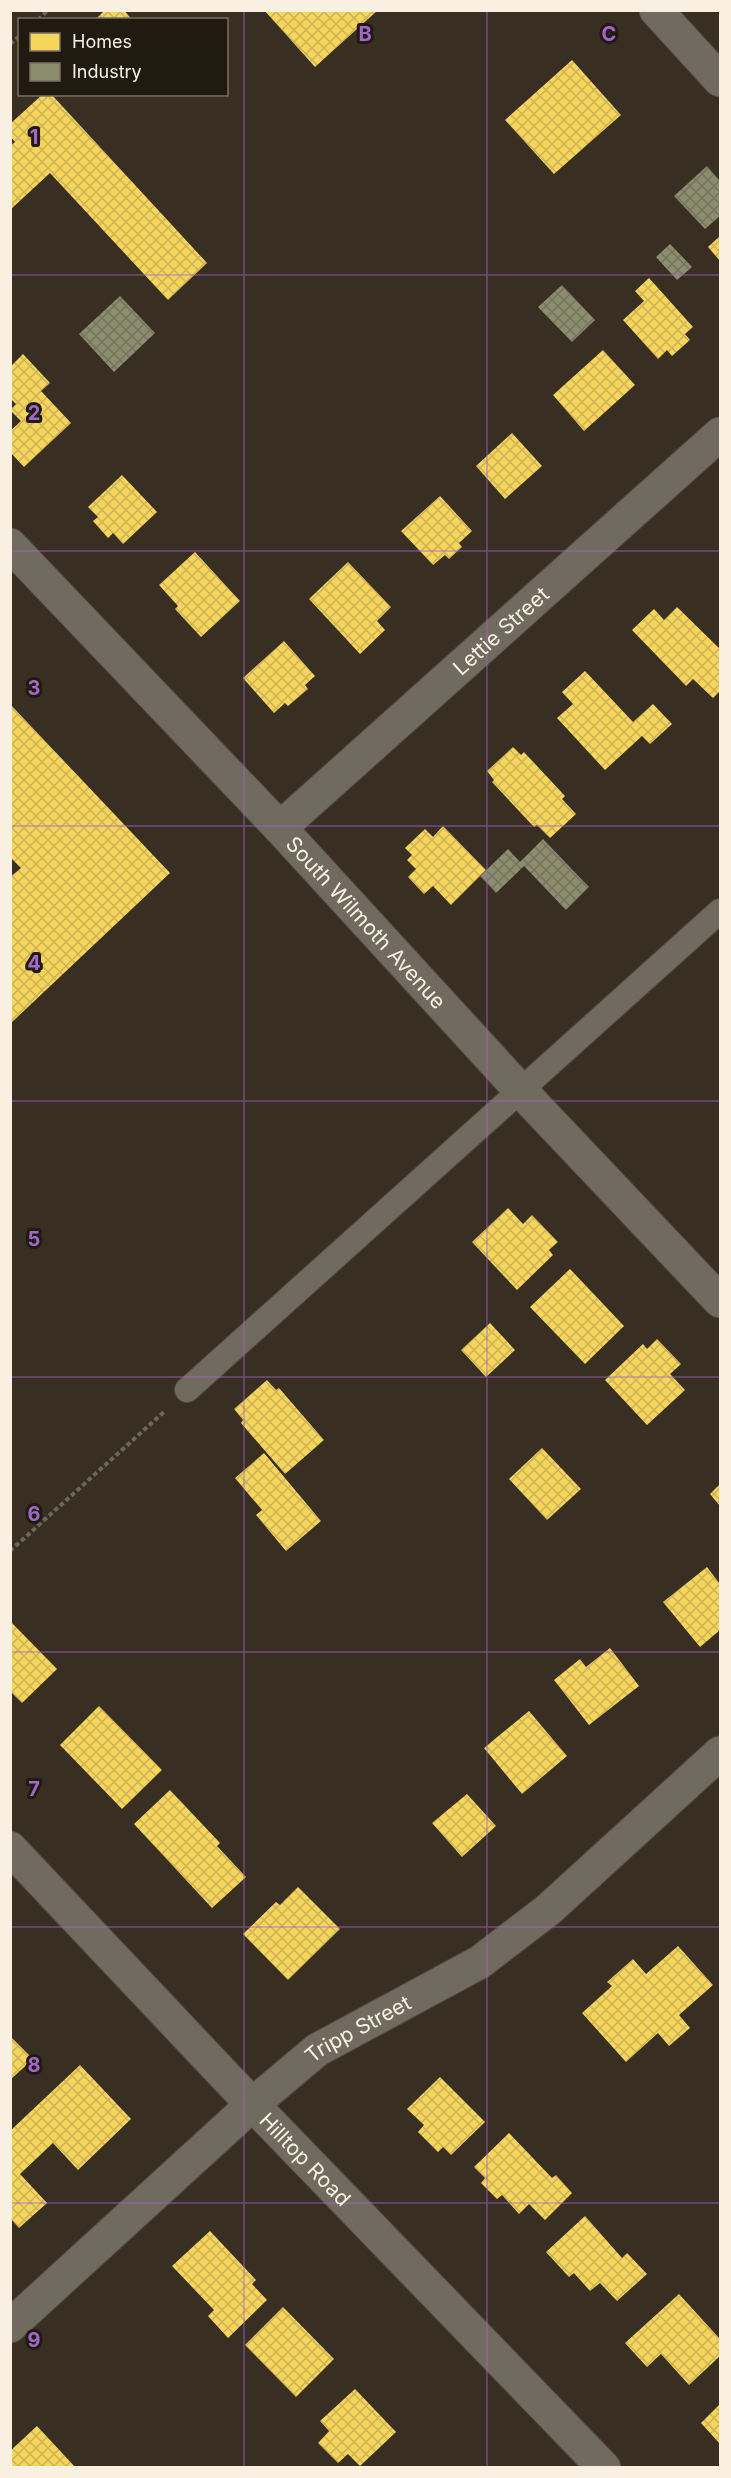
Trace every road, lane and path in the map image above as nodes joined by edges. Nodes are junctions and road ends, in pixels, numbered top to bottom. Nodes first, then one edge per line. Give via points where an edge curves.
1 (656, 10) edge
2 (720, 80) edge
3 (720, 434) edge
4 (10, 545) edge
5 (280, 828) junction
6 (720, 911) edge
7 (521, 1091) junction
8 (720, 1301) edge
9 (188, 1390) joint
10 (10, 1551) edge
11 (720, 1753) edge
12 (10, 1848) edge
13 (253, 2104) junction
14 (10, 2326) edge
15 (604, 2468) edge

1 - 2 street
3 - 5 street, Lettie Street
4 - 5 street, South Wilmoth Avenue
5 - 7 street, South Wilmoth Avenue
6 - 7 lane
7 - 8 street, South Wilmoth Avenue
7 - 9 lane
9 - 10 path
11 - 13 street, Tripp Street via 548,1910 480,1962 317,2049
12 - 13 street, Hilltop Road
13 - 14 street, Tripp Street
13 - 15 street, Hilltop Road

